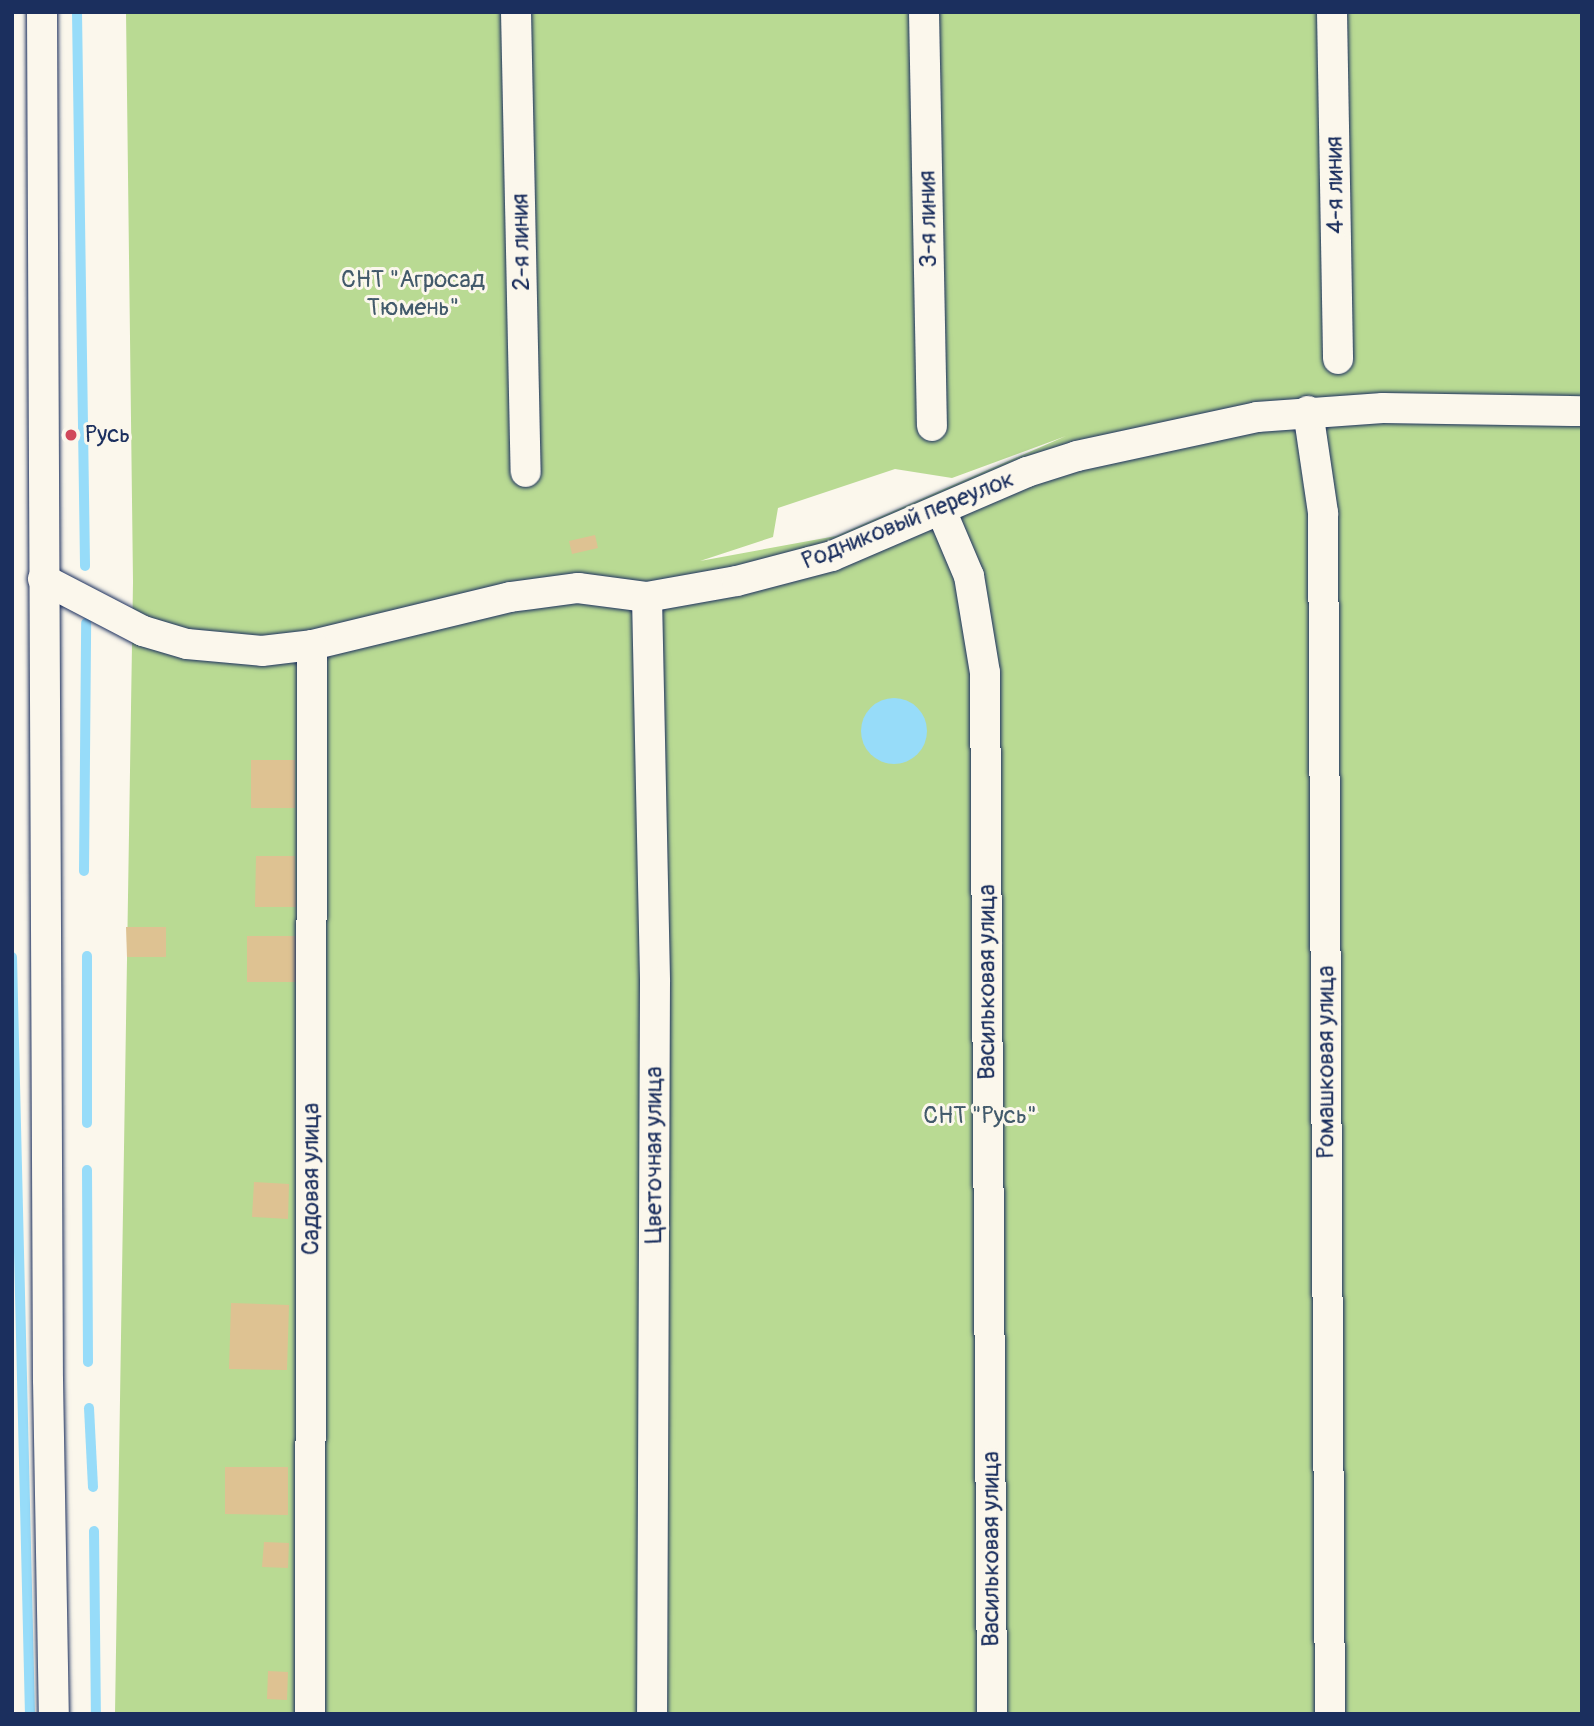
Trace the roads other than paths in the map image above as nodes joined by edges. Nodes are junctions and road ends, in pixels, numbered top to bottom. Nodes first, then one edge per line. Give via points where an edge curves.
1 (42, 12) edge
2 (516, 12) edge
3 (924, 12) edge
4 (1332, 12) edge
5 (1338, 359) dead end
6 (1308, 411) junction
7 (1582, 411) edge
8 (932, 426) dead end
9 (526, 472) dead end
10 (941, 510) junction
11 (43, 579) junction
12 (647, 597) junction
13 (312, 645) junction
14 (54, 1714) edge
15 (310, 1714) edge
16 (652, 1714) edge
17 (992, 1714) edge
18 (1330, 1714) edge

1 - 11 street
2 - 9 street, 2-я линия
3 - 8 street, 3-я линия
4 - 5 street, 4-я линия
6 - 7 street, Родниковый переулок
6 - 10 street, Родниковый переулок via 1077,456
6 - 18 street, Ромашковая улица via 1322,513
10 - 12 street, Родниковый переулок via 832,556 701,589
10 - 17 street, Васильковая улица via 969,576 985,673
11 - 13 street, Родниковый переулок via 143,631 187,644 262,651
11 - 14 street
12 - 13 street, Родниковый переулок via 578,588 510,597
12 - 16 street, Цветочная улица via 654,982
13 - 15 street, Садовая улица

